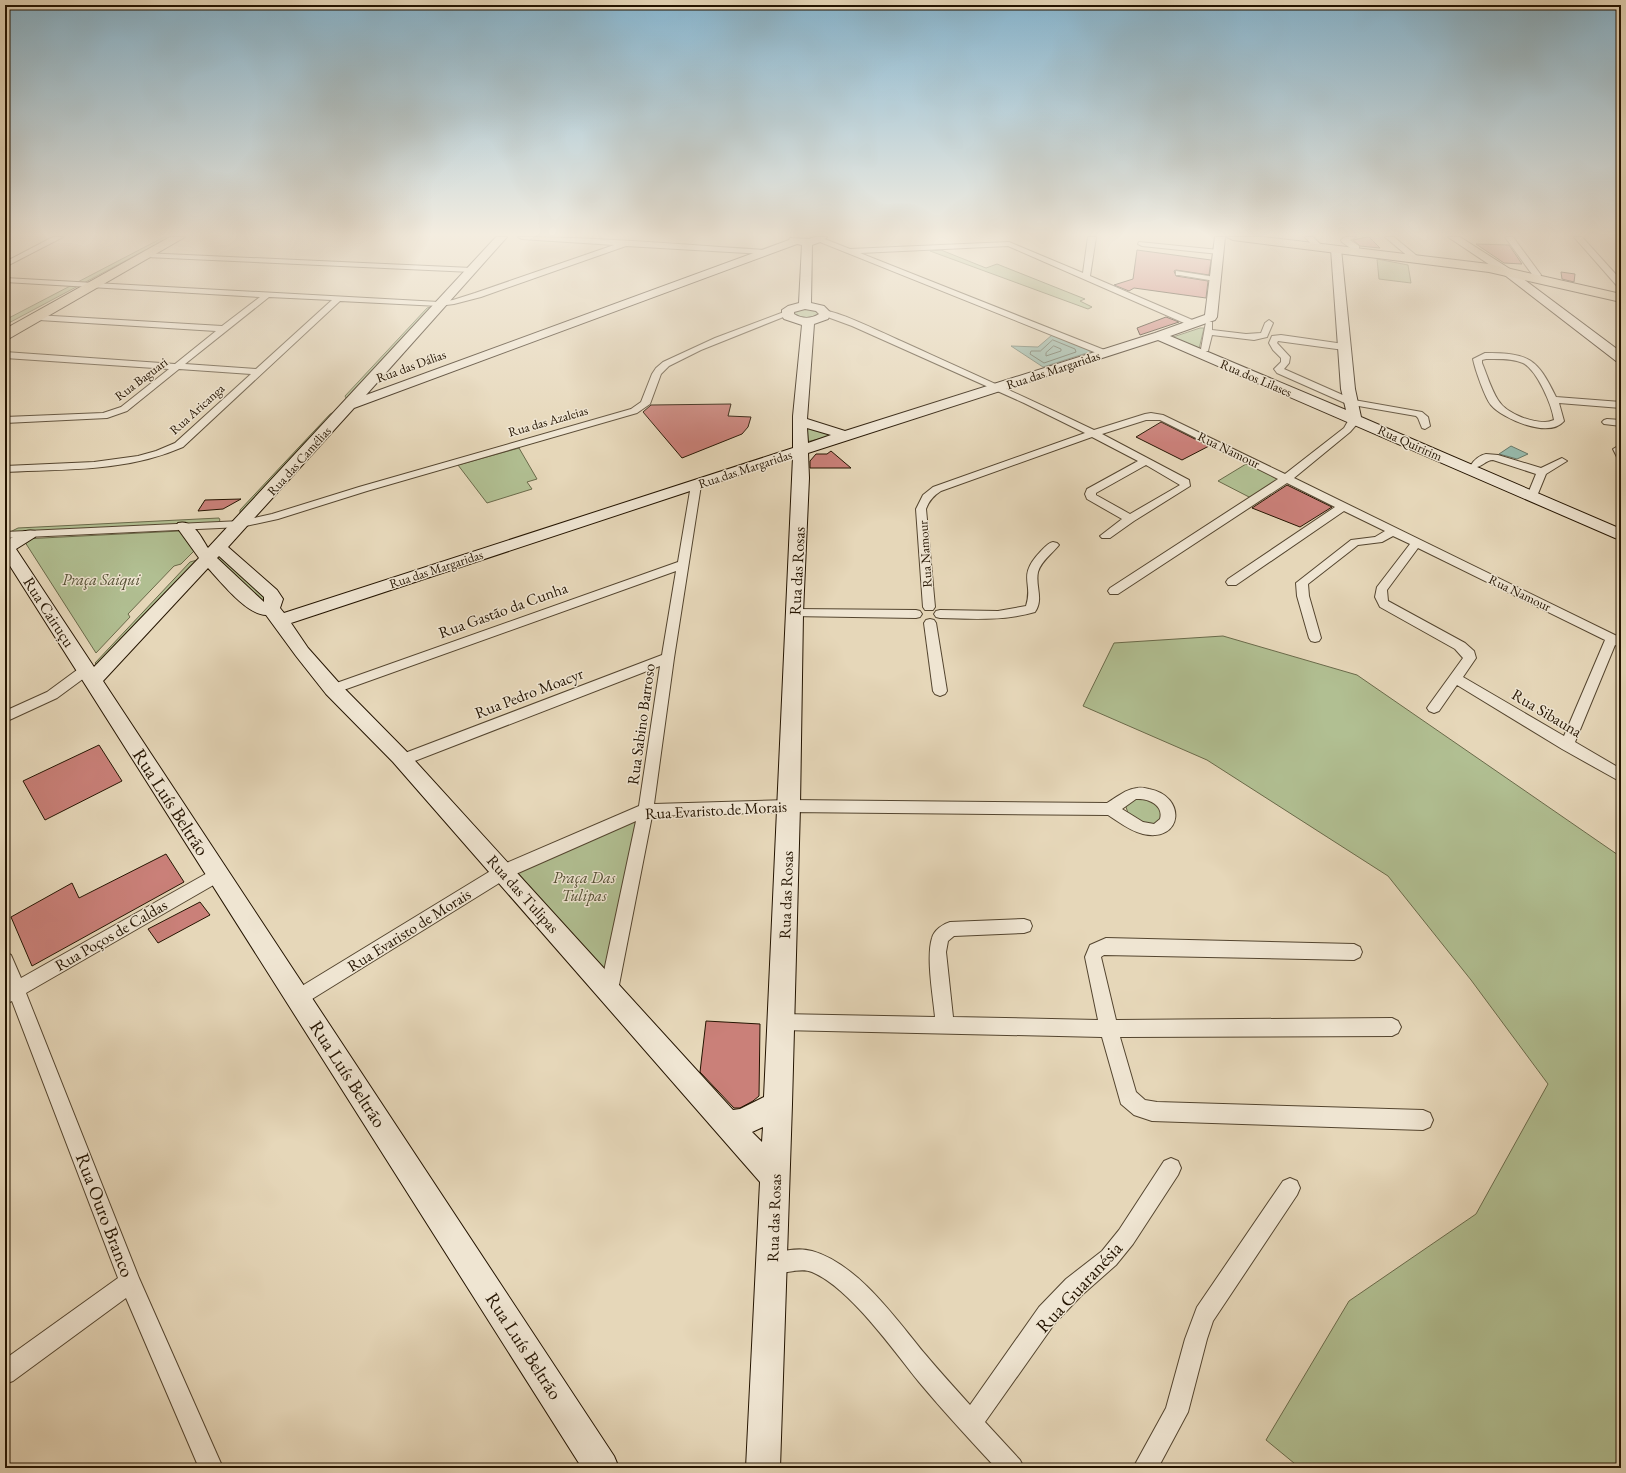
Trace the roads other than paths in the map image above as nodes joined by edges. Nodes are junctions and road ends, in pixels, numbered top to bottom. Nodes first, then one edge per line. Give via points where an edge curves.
1 (37, 306) edge
2 (56, 306) edge
3 (253, 306) edge
4 (331, 306) edge
5 (432, 306) edge
6 (433, 306) edge
7 (620, 306) edge
8 (802, 306) edge
9 (809, 306) edge
10 (987, 306) edge
11 (1153, 306) edge
12 (1212, 306) edge
13 (1341, 306) edge
14 (1551, 306) edge
15 (825, 313) junction
16 (786, 314) junction
17 (38, 316) junction
18 (1211, 318) junction
19 (808, 321) junction
20 (5, 323) edge
21 (1269, 323) dead end
22 (1194, 324) junction
23 (224, 329) junction
24 (1208, 332) junction
25 (5, 335) edge
26 (1160, 336) junction
27 (1344, 347) junction
28 (1205, 349) dead end
29 (1104, 353) junction
30 (5, 355) edge
31 (1621, 358) edge
32 (178, 368) junction
33 (258, 372) junction
34 (998, 388) junction
35 (1554, 400) junction
36 (1350, 402) junction
37 (350, 405) junction
38 (1621, 405) edge
39 (329, 411) junction
40 (1354, 418) junction
41 (5, 420) edge
42 (800, 421) junction
43 (1607, 422) dead end
44 (1621, 423) edge
45 (1425, 426) dead end
46 (1093, 433) junction
47 (847, 436) junction
48 (800, 451) junction
49 (1562, 461) dead end
50 (1145, 462) junction
51 (755, 465) junction
52 (1476, 465) dead end
53 (10, 469) edge
54 (1542, 472) junction
55 (791, 474) junction
56 (5, 476) edge
57 (1287, 478) junction
58 (696, 485) junction
59 (1532, 496) junction
60 (1344, 506) junction
61 (1130, 519) junction
62 (236, 520) junction
63 (115, 526) junction
64 (184, 526) junction
65 (5, 528) edge
66 (1392, 531) junction
67 (29, 534) joint
68 (1621, 535) edge
69 (1106, 536) dead end
70 (6, 542) edge
71 (1417, 542) junction
72 (1053, 545) dead end
73 (208, 552) junction
74 (684, 564) junction
75 (1232, 582) dead end
76 (1114, 591) dead end
77 (929, 607) junction
78 (794, 613) junction
79 (916, 614) junction
80 (275, 615) junction
81 (935, 618) junction
82 (1315, 638) dead end
83 (1616, 640) edge
84 (668, 658) junction
85 (89, 675) junction
86 (1457, 679) junction
87 (333, 689) junction
88 (940, 692) dead end
89 (1434, 708) dead end
90 (5, 717) edge
91 (1567, 745) junction
92 (402, 760) junction
93 (1621, 776) edge
94 (789, 806) junction
95 (1110, 809) dead end
96 (646, 810) junction
97 (503, 872) junction
98 (218, 874) junction
99 (1024, 926) dead end
100 (1354, 952) dead end
101 (5, 960) edge
102 (609, 990) junction
103 (11, 992) edge
104 (298, 998) junction
105 (781, 1022) junction
106 (944, 1025) junction
107 (1392, 1027) dead end
108 (1108, 1029) junction
109 (778, 1104) junction
110 (1423, 1120) dead end
111 (727, 1125) junction
112 (1172, 1168) dead end
113 (775, 1178) junction
114 (1290, 1188) dead end
115 (772, 1264) junction
116 (130, 1282) junction
117 (5, 1373) edge
118 (970, 1424) junction
119 (211, 1468) edge
120 (602, 1468) edge
121 (763, 1468) edge
122 (1012, 1468) edge
123 (1145, 1468) edge

1 - 20 main road
2 - 17 main road
3 - 23 street, Rua Baguari
4 - 33 street, Rua Aricanga
5 - 39 street, Rua das Camélias
6 - 37 street, Rua das Camélias
7 - 37 street, Rua das Dálias
8 - 16 street via 792,308
9 - 15 street via 820,308
10 - 29 street
11 - 22 street
12 - 18 street
13 - 27 street
14 - 31 street
15 - 19 street via 820,318
15 - 34 street
16 - 19 street via 791,319
16 - 62 street, Rua das Azaleias via 688,353 663,366 658,371 645,404 634,410 264,520
17 - 23 street
17 - 25 main road
18 - 22 street, Rua das Margaridas
18 - 24 street
19 - 42 street, Rua das Rosas
21 - 24 street via 1263,336
22 - 26 street, Rua das Margaridas
23 - 32 street, Rua Baguari
24 - 28 street
26 - 29 street, Rua das Margaridas
26 - 40 street, Rua dos Lilases
27 - 36 street
27 - 36 street via 1281,338 1275,338 1273,343 1286,357 1285,364 1278,369 1280,371
29 - 34 street, Rua das Margaridas
30 - 32 street
32 - 33 street
32 - 41 street, Rua Baguari via 128,407 107,416
33 - 53 street, Rua Aricanga via 179,445 167,451 123,462
34 - 46 street
34 - 47 street, Rua das Margaridas
35 - 35 street via 1534,366 1527,361 1497,356 1477,359 1494,402 1505,413 1534,423 1556,424 1559,417
35 - 38 street
36 - 40 street
36 - 45 street via 1419,414
37 - 39 street, Rua das Dálias
37 - 62 street, Rua das Camélias
39 - 62 street, Rua das Camélias
40 - 57 street via 1347,430
40 - 59 street, Rua Quiririm
42 - 47 street
42 - 48 street, Rua das Rosas
43 - 44 street
46 - 50 street
46 - 57 street, Rua Namour via 1145,417 1158,416
46 - 77 street, Rua Namour via 929,494 922,509
47 - 48 street, Rua das Margaridas
48 - 51 street, Rua das Margaridas
48 - 55 street, Rua das Rosas
49 - 54 street
50 - 61 street via 1091,491 1090,494 1091,497
50 - 61 street via 1183,480 1186,484
51 - 55 street
51 - 58 street, Rua das Margaridas
52 - 54 street via 1486,457 1494,457
53 - 56 street, Rua Aricanga
54 - 59 street
55 - 78 street, Rua das Rosas
57 - 60 street, Rua Namour
57 - 76 street
58 - 74 street, Rua Sabino Barroso
58 - 80 street, Rua das Margaridas
59 - 68 street, Rua Quiririm
60 - 66 street, Rua Namour
60 - 75 street
61 - 69 street
62 - 63 street
62 - 64 street
62 - 73 street, Rua das Camélias
63 - 64 street
63 - 65 street
63 - 67 street
64 - 73 street
66 - 71 street, Rua Namour
66 - 82 street via 1378,540 1355,542 1302,583 1303,596
67 - 70 street
70 - 85 street, Rua Cairuçu
71 - 83 street, Rua Namour
71 - 86 street via 1382,590 1381,600 1460,646 1469,654 1470,658
72 - 81 street via 1033,570 1035,597 1031,609 1005,614
73 - 80 street via 254,604
73 - 85 street, Rua das Camélias
74 - 84 street, Rua Sabino Barroso
74 - 87 street, Rua Gastão da Cunha
77 - 79 street via 919,609
77 - 81 street via 936,610
78 - 79 street
78 - 94 street, Rua das Rosas
79 - 81 street via 920,620
80 - 87 street, Rua das Tulipas
81 - 88 street
83 - 91 street
84 - 92 street, Rua Pedro Moacyr
84 - 96 street, Rua Sabino Barroso
85 - 90 street
85 - 98 street, Rua Luís Beltrão
86 - 89 street
86 - 91 street, Rua Sibauna
87 - 92 street, Rua das Tulipas
91 - 93 street, Rua Sibauna
92 - 97 street, Rua das Tulipas
94 - 95 street, Rua Evaristo de Morais
94 - 96 street, Rua Evaristo de Morais
94 - 105 street, Rua das Rosas
96 - 97 street, Rua Evaristo de Morais
96 - 102 street, Rua Sabino Barroso
97 - 102 street, Rua das Tulipas
97 - 104 street, Rua Evaristo de Morais
98 - 103 street, Rua Poços de Caldas
98 - 104 street, Rua Luís Beltrão
99 - 106 street via 950,930 940,938 938,952
100 - 108 street via 1106,946 1098,948 1093,958
101 - 103 street, Rua Ouro Branco
102 - 111 street, Rua das Tulipas
103 - 116 street, Rua Ouro Branco
104 - 120 street, Rua Luís Beltrão
105 - 106 street
105 - 109 street, Rua das Rosas
106 - 108 street
107 - 108 street
108 - 110 street via 1128,1096 1134,1105 1143,1110
109 - 111 street via 743,1122
109 - 113 street, Rua das Rosas
111 - 113 street, Rua das Tulipas
112 - 118 street, Rua Guaranésia via 1109,1258 1074,1287 1047,1315
113 - 115 street, Rua das Rosas
114 - 123 street via 1205,1315 1176,1412
115 - 118 street via 790,1261 813,1262 840,1276 867,1302
115 - 121 street, Rua das Rosas
116 - 117 street
116 - 119 street, Rua Ouro Branco
118 - 122 street

